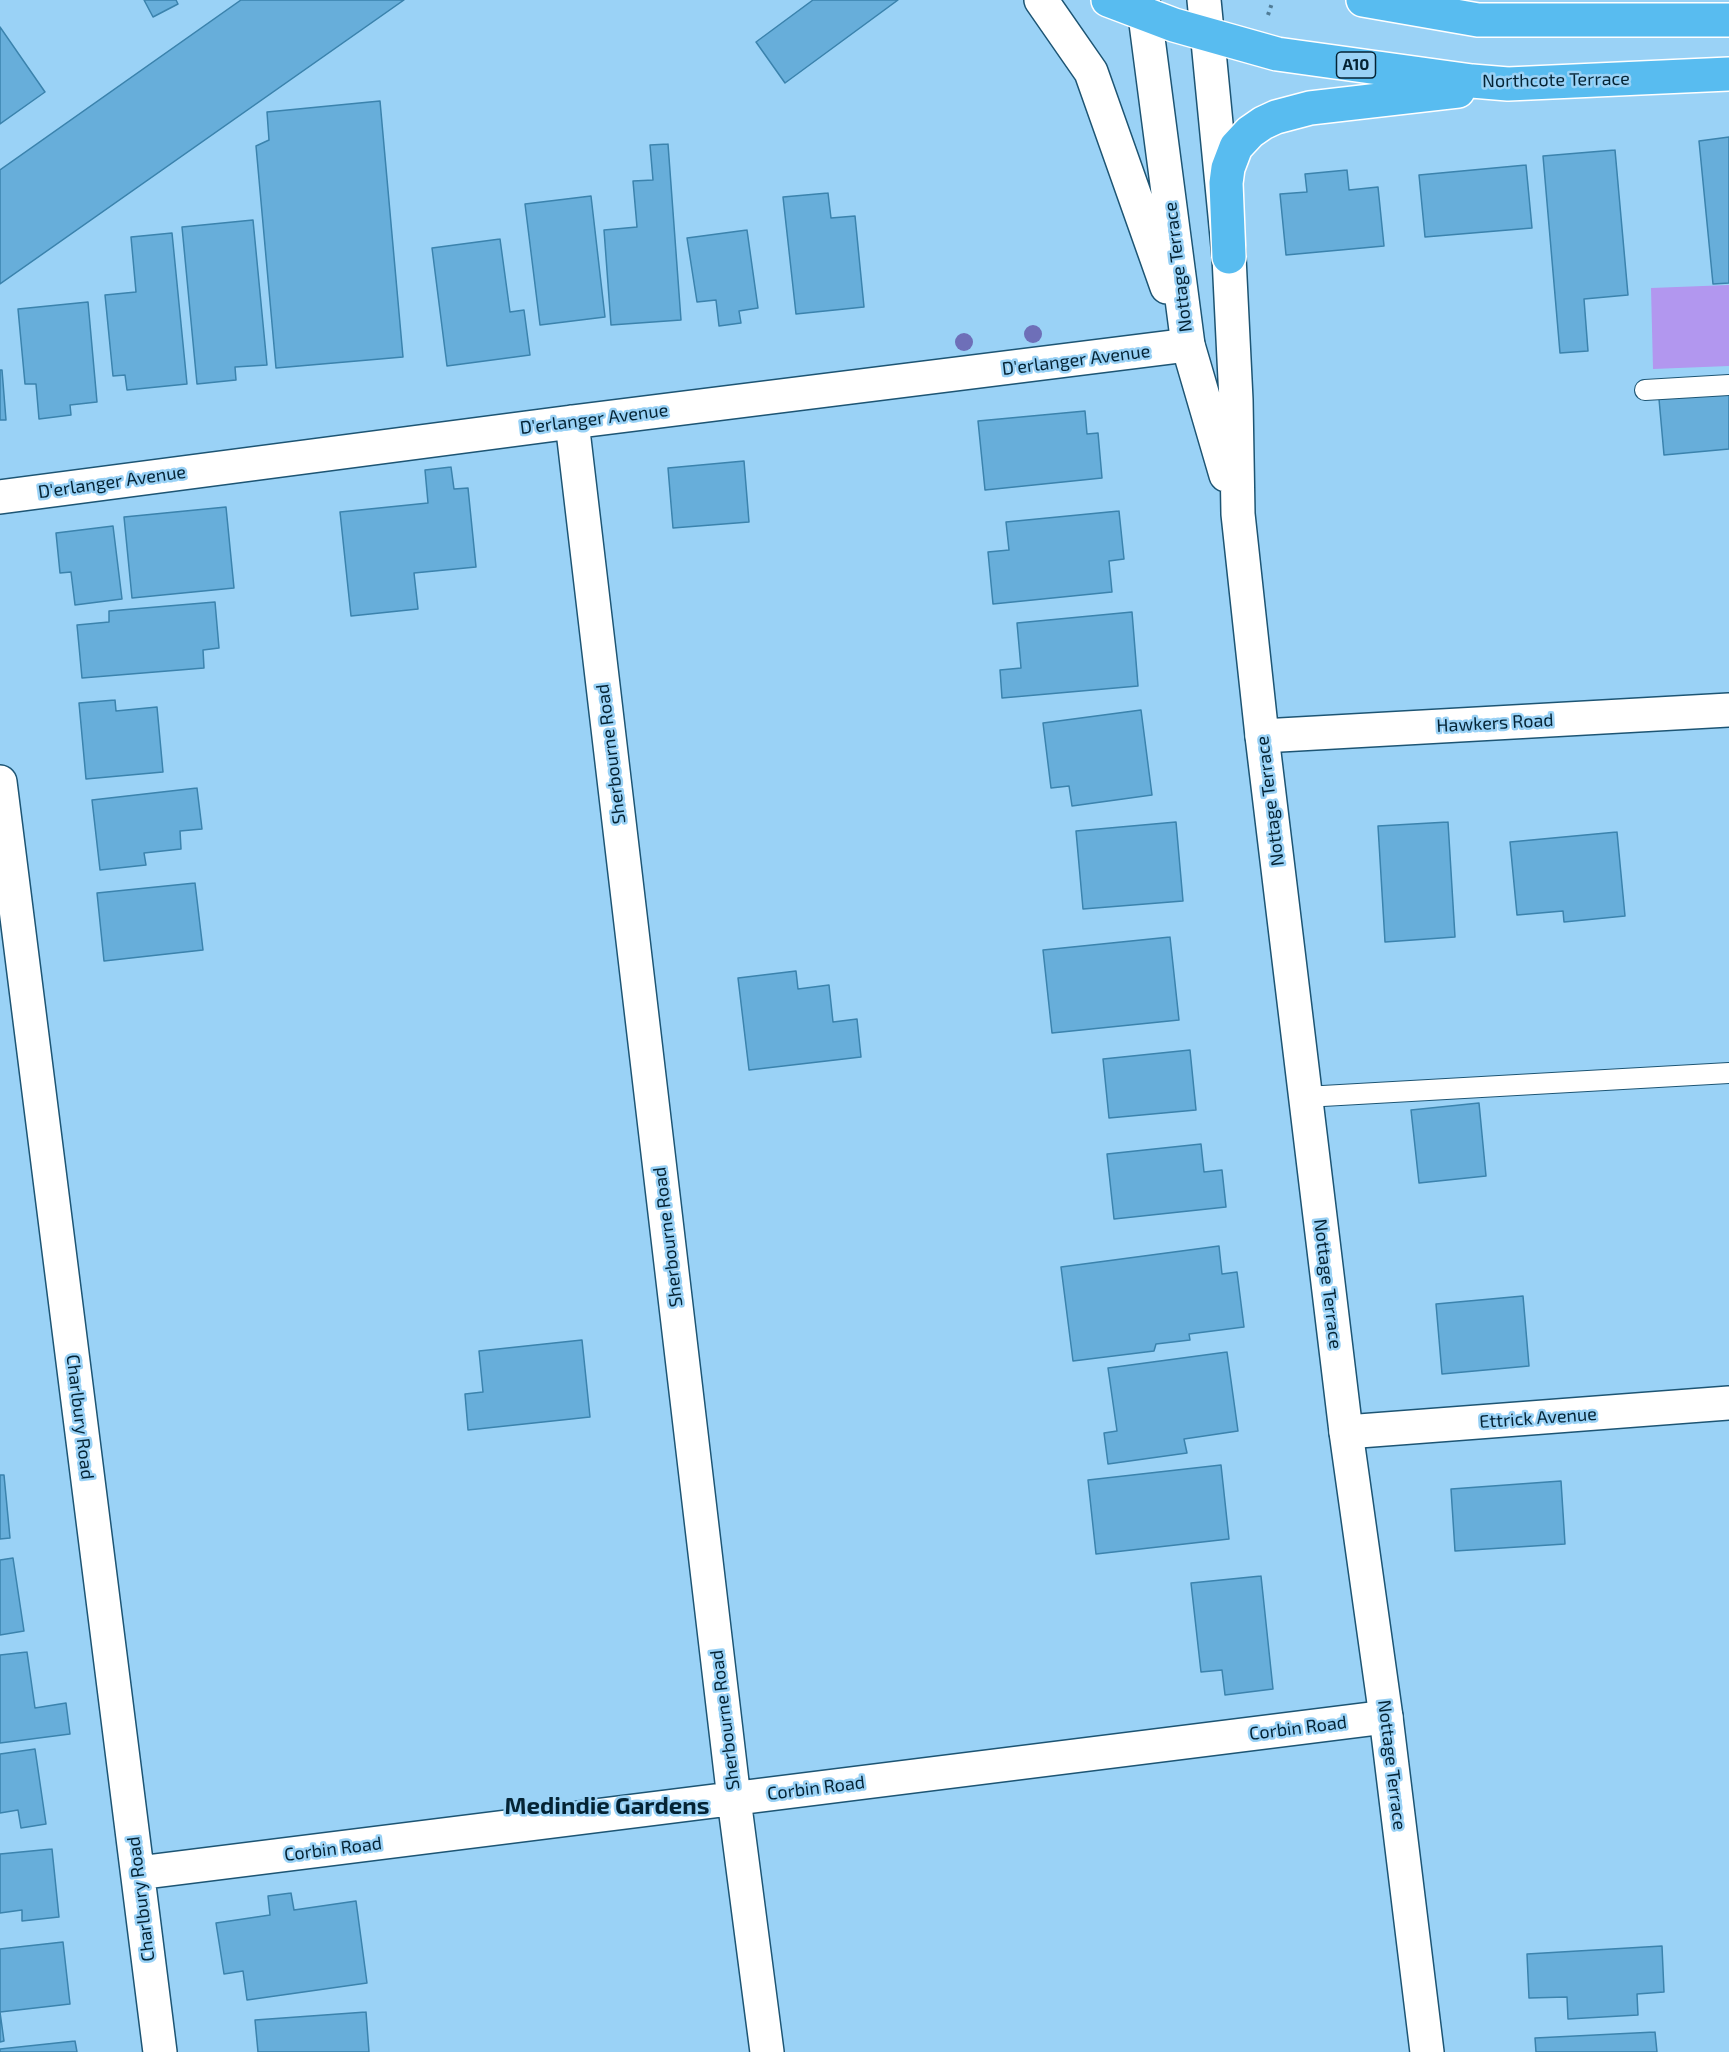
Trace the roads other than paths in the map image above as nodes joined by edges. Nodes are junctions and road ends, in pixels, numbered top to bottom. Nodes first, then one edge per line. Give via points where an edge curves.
1 (1041, 0) edge
2 (1108, 0) edge
3 (1204, 0) edge
4 (1363, 0) edge
5 (1144, 7) edge
6 (1729, 20) edge
7 (1207, 35) junction
8 (1729, 74) edge
9 (1508, 84) junction
10 (1229, 256) junction
11 (1188, 345) junction
12 (1729, 385) edge
13 (1645, 390) dead end
14 (572, 422) junction
15 (0, 497) edge
16 (1238, 514) junction
17 (1729, 710) edge
18 (1262, 736) junction
19 (0, 782) edge
20 (1729, 1074) edge
21 (1305, 1096) junction
22 (1729, 1403) edge
23 (1346, 1432) junction
24 (1386, 1717) junction
25 (734, 1799) junction
26 (138, 1873) junction
27 (160, 2052) edge
28 (767, 2052) edge
29 (1426, 2052) edge

1 - 11 street via 1091,72
2 - 5 highway, A10
3 - 7 street, Nottage Terrace
4 - 6 highway via 1478,20
5 - 7 highway, A10
5 - 11 street, Nottage Terrace
7 - 9 highway, Northcote Terrace / A10 via 1277,54
7 - 10 street, Nottage Terrace
8 - 9 highway, Northcote Terrace / A10
9 - 10 highway via 1310,108 1263,123 1242,140 1228,168
10 - 16 street, Nottage Terrace
11 - 14 street, D'erlanger Avenue
11 - 16 street, Nottage Terrace
12 - 13 lane
14 - 15 street, D'erlanger Avenue
14 - 25 street, Sherbourne Road
16 - 18 street, Nottage Terrace
17 - 18 street, Hawkers Road
18 - 21 street, Nottage Terrace
19 - 26 street, Charlbury Road
20 - 21 lane
21 - 23 street, Nottage Terrace
22 - 23 street, Ettrick Avenue
23 - 24 street, Nottage Terrace
24 - 25 street, Corbin Road
24 - 29 street, Nottage Terrace
25 - 26 street, Corbin Road
25 - 28 street, Sherbourne Road
26 - 27 street, Charlbury Road

